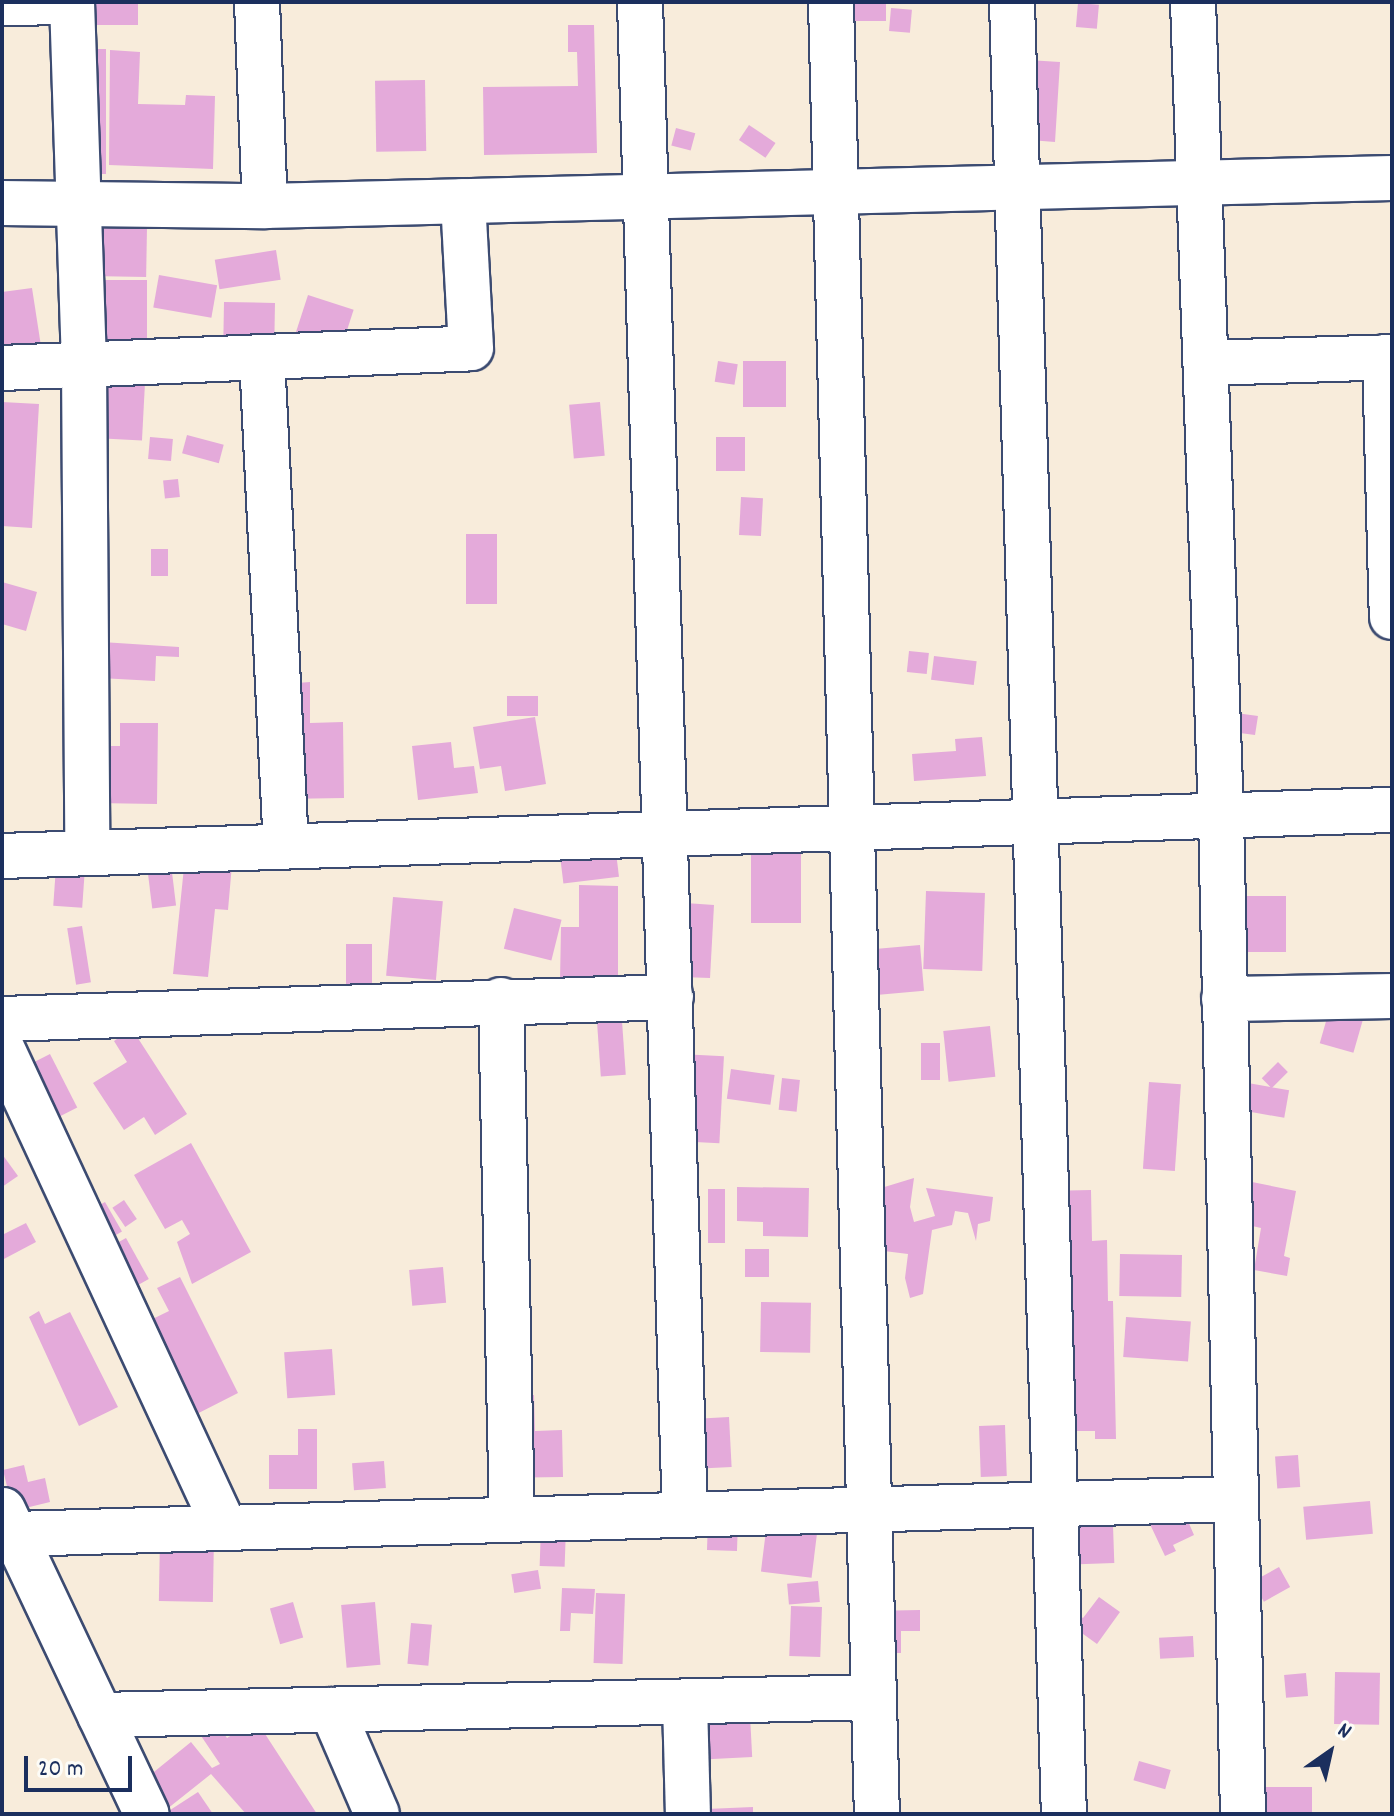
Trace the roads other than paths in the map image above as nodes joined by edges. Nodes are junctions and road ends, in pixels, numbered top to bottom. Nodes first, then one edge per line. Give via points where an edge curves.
1 (72, 2) edge
2 (257, 2) edge
3 (640, 2) edge
4 (831, 2) edge
5 (1012, 2) edge
6 (1193, 2) edge
7 (2, 3) edge
8 (1392, 178) edge
9 (1200, 183) junction
10 (1017, 187) junction
11 (837, 192) junction
12 (646, 197) junction
13 (463, 201) junction
14 (2, 203) edge
15 (75, 204) junction
16 (265, 206) junction
17 (262, 357) junction
18 (1388, 357) edge
19 (1206, 363) junction
20 (84, 364) junction
21 (2, 368) edge
22 (1392, 617) edge
23 (1392, 810) edge
24 (1221, 816) junction
25 (1039, 822) junction
26 (854, 828) junction
27 (666, 834) junction
28 (286, 846) junction
29 (87, 853) junction
30 (2, 856) edge
31 (1392, 996) edge
32 (671, 997) junction
33 (1224, 999) junction
34 (501, 1000) junction
35 (2, 1019) edge
36 (2, 1048) edge
37 (1235, 1499) junction
38 (1057, 1504) junction
39 (869, 1509) junction
40 (685, 1514) junction
41 (512, 1520) junction
42 (8, 1521) edge
43 (225, 1528) junction
44 (874, 1697) junction
45 (685, 1702) junction
46 (332, 1710) junction
47 (100, 1715) junction
48 (147, 1814) edge
49 (377, 1814) edge
50 (688, 1814) edge
51 (877, 1814) edge
52 (1064, 1814) edge
53 (1243, 1814) edge

1 - 7 street
1 - 15 street
2 - 16 street
3 - 12 street
4 - 11 street
5 - 10 street
6 - 9 street
8 - 9 street
9 - 10 street
9 - 19 street
10 - 11 street
10 - 25 street
11 - 12 street
11 - 26 street
12 - 13 street
12 - 27 street
13 - 16 street
13 - 17 street via 471,348
14 - 15 street
15 - 16 street
15 - 20 street
17 - 20 street
17 - 28 street
18 - 19 street
18 - 22 street
19 - 24 street
20 - 21 street
20 - 29 street
23 - 24 street
24 - 25 street
24 - 33 street
25 - 26 street
25 - 38 street
26 - 27 street
26 - 39 street
27 - 28 street
27 - 32 street
28 - 29 street
29 - 30 street
31 - 33 street
32 - 34 street
32 - 40 street
33 - 37 street
34 - 35 street
34 - 41 street
36 - 43 street
37 - 38 street
37 - 53 street
38 - 39 street
38 - 52 street
39 - 40 street
39 - 44 street
40 - 41 street
41 - 43 street
42 - 43 street
42 - 47 street
44 - 45 street
44 - 51 street
45 - 46 street
45 - 50 street
46 - 47 street
46 - 49 street
47 - 48 street

